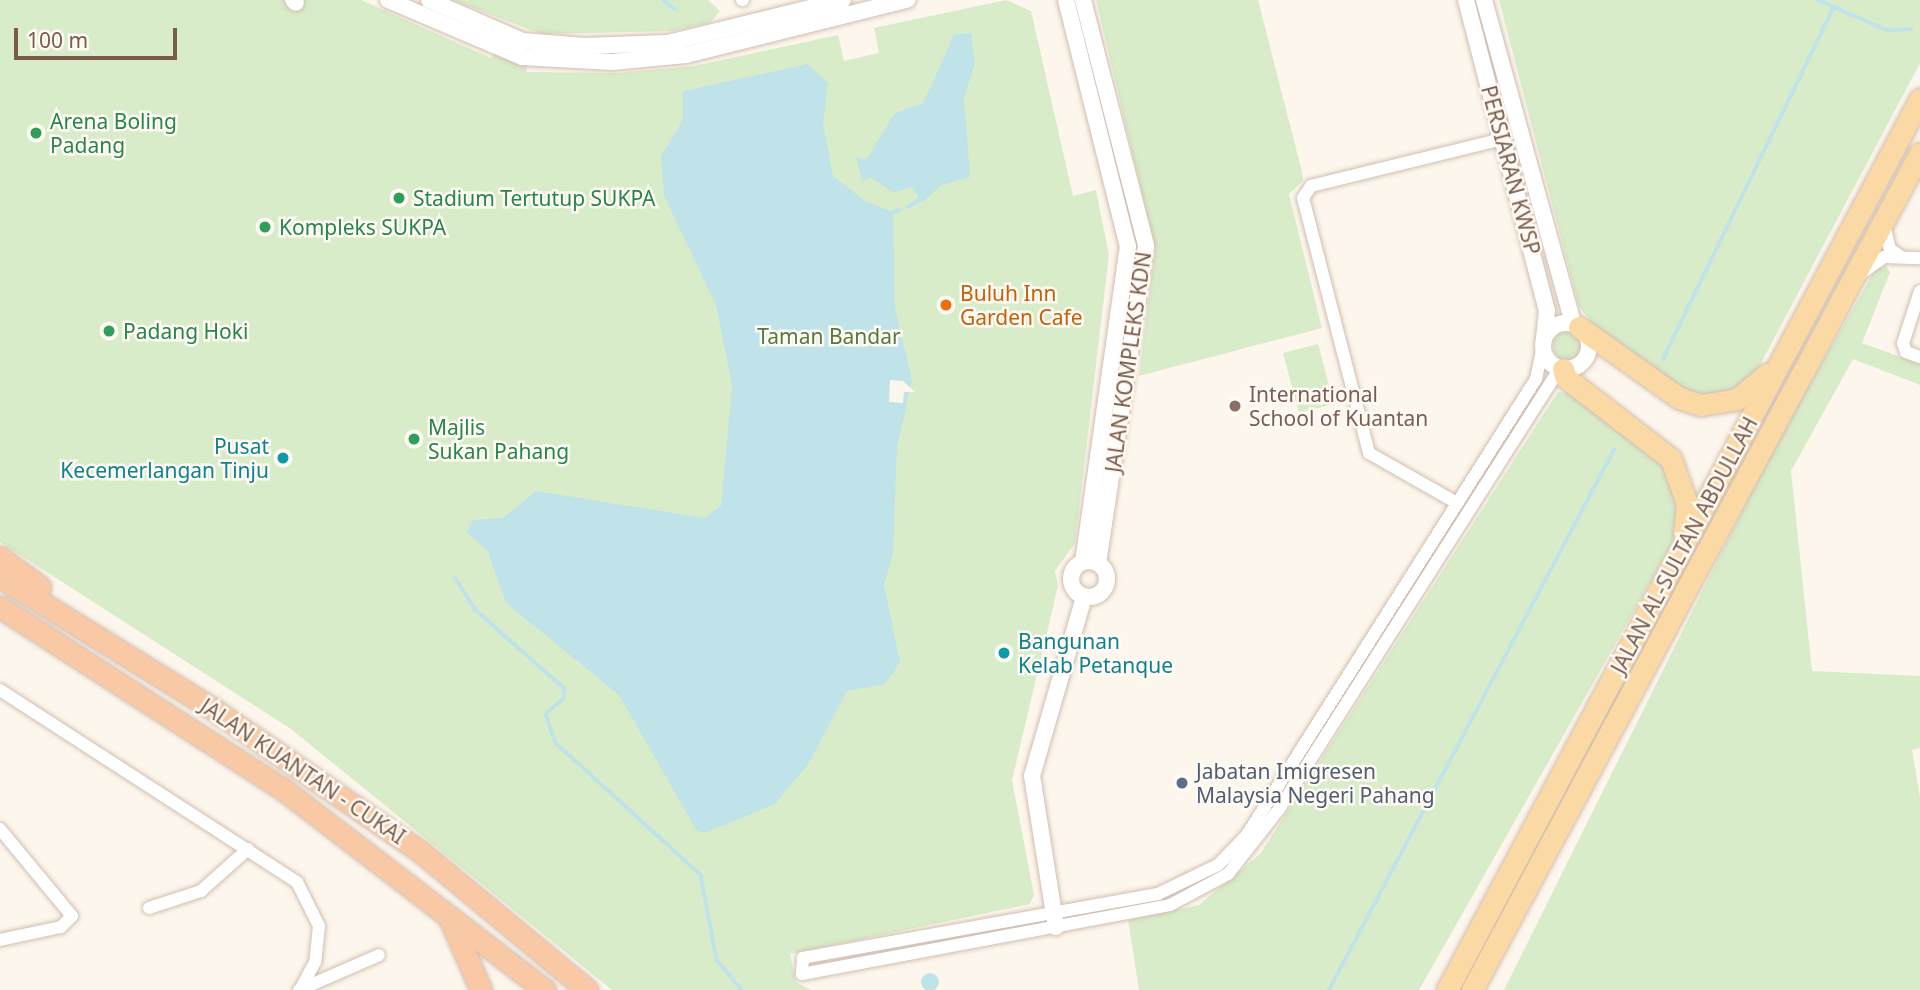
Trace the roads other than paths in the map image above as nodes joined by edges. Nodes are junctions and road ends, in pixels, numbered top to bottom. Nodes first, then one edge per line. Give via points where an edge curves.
1 (388, 0) edge
2 (429, 0) edge
3 (844, 0) edge
4 (907, 0) edge
5 (1066, 0) edge
6 (1083, 0) edge
7 (1466, 0) edge
8 (1484, 0) edge
9 (1920, 100) edge
10 (1515, 118) junction
11 (1498, 122) junction
12 (1502, 139) junction
13 (1920, 153) edge
14 (1884, 223) junction
15 (1128, 246) junction
16 (1146, 246) junction
17 (1900, 256) junction
18 (1920, 258) edge
19 (1857, 278) junction
20 (1920, 291) edge
21 (1576, 325) junction
22 (1544, 343) junction
23 (1784, 356) junction
24 (1920, 357) edge
25 (1566, 374) junction
26 (1547, 387) joint
27 (1457, 503) junction
28 (1453, 520) junction
29 (1678, 556) junction
30 (0, 557) edge
31 (1090, 562) junction
32 (0, 577) edge
33 (1084, 597) junction
34 (0, 607) edge
35 (0, 625) edge
36 (95, 634) junction
37 (83, 657) junction
38 (0, 690) edge
39 (1323, 713) junction
40 (1336, 721) junction
41 (0, 829) edge
42 (248, 849) junction
43 (149, 908) dead end
44 (444, 908) junction
45 (1054, 919) junction
46 (0, 940) edge
47 (379, 955) dead end
48 (299, 990) edge
49 (481, 990) edge
50 (545, 990) edge
51 (587, 990) edge
52 (1447, 990) edge
53 (1472, 990) edge

1 - 4 street via 522,57 612,62 686,55
2 - 3 street via 523,41 584,46 668,43
5 - 15 street, JALAN KOMPLEKS KDN
6 - 16 street, JALAN KOMPLEKS KDN
7 - 11 street, PERSIARAN KWSP
8 - 10 street, PERSIARAN KWSP
9 - 23 main road, JALAN AL-SULTAN ABDULLAH
10 - 11 street
10 - 21 street, PERSIARAN KWSP
11 - 12 street, PERSIARAN KWSP
12 - 22 street, PERSIARAN KWSP via 1549,316
12 - 27 street via 1311,186 1303,198 1369,453
13 - 14 main road, JALAN AL-SULTAN ABDULLAH
14 - 17 street via 1889,249
14 - 19 main road, JALAN AL-SULTAN ABDULLAH
15 - 16 street
15 - 31 street, JALAN KOMPLEKS KDN
16 - 31 street, JALAN KOMPLEKS KDN
17 - 18 street
17 - 19 street via 1884,257
19 - 53 main road, JALAN AL-SULTAN ABDULLAH
20 - 24 street via 1903,343 1906,352
21 - 22 street via 1557,324
21 - 23 main road via 1679,398 1701,405 1737,399
21 - 25 street, PERSIARAN KWSP via 1588,351
22 - 25 street
22 - 27 street via 1536,379
23 - 29 main road, JALAN AL-SULTAN ABDULLAH
25 - 26 main road
25 - 29 main road via 1671,459 1687,504
26 - 28 street
27 - 28 street
28 - 39 street
28 - 40 street
29 - 52 main road, JALAN AL-SULTAN ABDULLAH
30 - 36 highway
31 - 33 street via 1070,577
31 - 33 street via 1106,586
32 - 36 highway, JALAN KUANTAN - CUKAI
33 - 45 street via 1032,776
34 - 37 highway, JALAN KUANTAN - CUKAI
35 - 37 highway
36 - 51 highway, JALAN KUANTAN - CUKAI via 421,852
37 - 44 highway, JALAN KUANTAN - CUKAI via 284,790
38 - 42 street
39 - 40 street
39 - 45 street via 1247,835 1218,865 1169,891
40 - 45 street via 1261,838 1227,874 1177,903
41 - 46 street via 72,916 61,927
42 - 43 street via 201,891
42 - 48 street via 297,882 315,910 319,944
44 - 49 highway
44 - 50 highway, JALAN KUANTAN - CUKAI
45 - 45 street via 806,976 800,964 803,958
47 - 48 street

